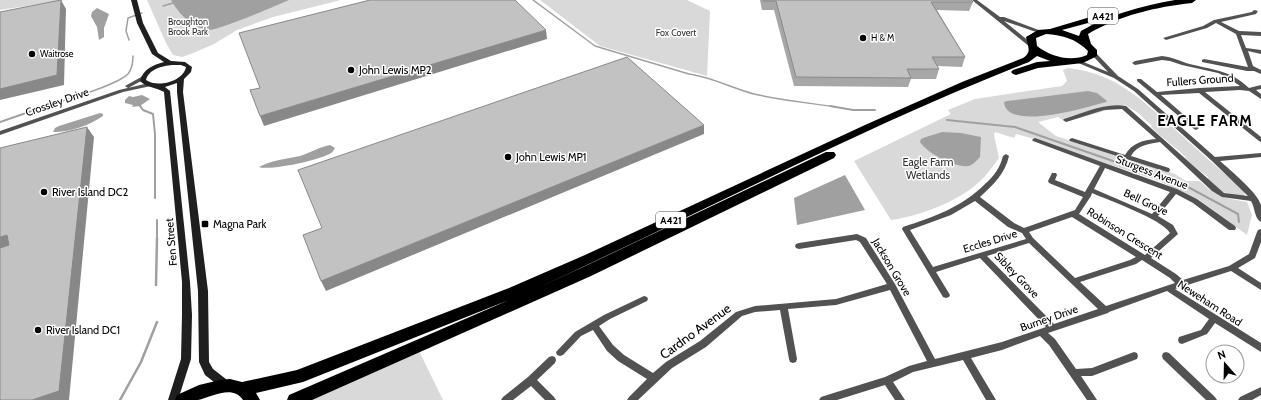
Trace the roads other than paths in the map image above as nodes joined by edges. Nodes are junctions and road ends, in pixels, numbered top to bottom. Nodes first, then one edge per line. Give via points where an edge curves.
1 (134, 0) edge
2 (974, 0) edge
3 (1158, 0) edge
4 (1192, 0) edge
5 (1256, 11) dead end
6 (994, 16) junction
7 (1216, 21) junction
8 (1044, 32) junction
9 (1238, 33) junction
10 (1261, 34) edge
11 (1166, 38) dead end
12 (1087, 44) junction
13 (1033, 48) junction
14 (1244, 49) junction
15 (1261, 52) edge
16 (1093, 53) junction
17 (155, 54) junction
18 (1204, 61) dead end
19 (1073, 62) junction
20 (170, 63) junction
21 (1135, 63) dead end
22 (151, 70) junction
23 (1255, 70) junction
24 (1261, 72) edge
25 (1116, 77) junction
26 (143, 78) junction
27 (182, 79) junction
28 (1139, 80) dead end
29 (149, 85) junction
30 (159, 86) junction
31 (1261, 87) edge
32 (1248, 89) junction
33 (121, 90) junction
34 (1199, 90) junction
35 (1156, 94) junction
36 (1261, 98) edge
37 (1066, 120) dead end
38 (1196, 128) dead end
39 (0, 133) edge
40 (1035, 140) dead end
41 (1072, 140) dead end
42 (1162, 140) junction
43 (1261, 140) edge
44 (1261, 155) edge
45 (1006, 156) dead end
46 (1127, 158) junction
47 (1214, 159) junction
48 (1103, 166) junction
49 (1167, 170) dead end
50 (1054, 176) dead end
51 (1175, 191) junction
52 (1089, 193) junction
53 (975, 197) junction
54 (1254, 199) junction
55 (1075, 215) junction
56 (1153, 217) junction
57 (1261, 219) edge
58 (1232, 228) dead end
59 (1025, 231) junction
60 (1261, 232) edge
61 (1030, 240) junction
62 (799, 246) dead end
63 (982, 255) junction
64 (1143, 258) junction
65 (1232, 268) junction
66 (931, 270) junction
67 (1074, 281) junction
68 (1182, 284) junction
69 (892, 286) junction
70 (1261, 287) edge
71 (1168, 288) junction
72 (946, 295) dead end
73 (644, 299) dead end
74 (783, 306) junction
75 (1105, 311) junction
76 (1214, 318) junction
77 (594, 325) junction
78 (1053, 328) junction
79 (1041, 332) junction
80 (1182, 340) dead end
81 (1261, 348) edge
82 (560, 352) dead end
83 (965, 356) junction
84 (1134, 356) dead end
85 (1166, 356) dead end
86 (793, 359) dead end
87 (552, 360) dead end
88 (932, 364) junction
89 (1074, 373) junction
90 (654, 378) junction
91 (531, 380) junction
92 (886, 380) junction
93 (234, 387) junction
94 (1261, 390) edge
95 (299, 398) edge
96 (172, 400) edge
97 (182, 400) edge
98 (252, 400) edge
99 (506, 400) edge
100 (551, 400) edge
101 (632, 400) edge
102 (824, 400) edge
103 (900, 400) edge
104 (991, 400) edge
105 (1092, 400) edge
106 (1212, 400) edge
107 (1242, 400) edge

1 - 17 street
2 - 6 street
3 - 8 highway, A421 via 1131,6 1080,24
4 - 12 highway, A421 via 1139,11 1091,28 1084,33
5 - 7 street
6 - 8 street
6 - 13 street
7 - 9 street
7 - 11 street via 1205,27
8 - 12 highway via 1073,36
8 - 13 highway via 1031,37
9 - 10 street
9 - 14 street
12 - 16 highway
13 - 19 highway via 1048,57
13 - 93 highway, A421 via 1032,56 1026,60 869,127 514,292 298,377
14 - 15 street
14 - 23 street via 1251,67
16 - 19 highway via 1091,57
16 - 25 street
17 - 20 street
17 - 22 street
18 - 23 street
19 - 25 street
19 - 95 highway, A421 via 1022,69 880,130 586,272
20 - 22 street
20 - 27 street via 183,63 189,67
21 - 32 street, Fullers Ground via 1171,59 1220,72
22 - 26 street
23 - 24 street
25 - 47 street via 1136,90
26 - 29 street
26 - 33 street
27 - 30 street
27 - 93 street via 180,92 203,291 204,362 209,372
28 - 35 street, Fullers Ground
29 - 30 street
29 - 33 street
30 - 96 street, Fen Street via 167,90 186,289 186,359
31 - 32 street
32 - 34 street, Fullers Ground
32 - 36 street
33 - 39 street, Crossley Drive
34 - 35 street, Fullers Ground
34 - 43 street
35 - 38 street, Fullers Ground
37 - 42 street via 1113,106 1124,106
40 - 48 street, Sturgess Avenue
41 - 46 street
42 - 46 street via 1141,143 1130,149
42 - 54 street via 1222,195
44 - 47 street
45 - 53 street via 997,177
46 - 49 street
47 - 54 street via 1248,190
48 - 51 street, Sturgess Avenue
48 - 52 street
50 - 52 street, Bell Grove via 1051,181
51 - 56 street
51 - 58 street, Sturgess Avenue via 1195,201
52 - 55 street
52 - 56 street, Bell Grove
53 - 59 street via 1011,225
53 - 66 street via 956,210 906,229
54 - 57 street
55 - 59 street, Robinson Crescent
55 - 64 street, Robinson Crescent
56 - 64 street, Bell Grove via 1170,227 1174,234
59 - 61 street
60 - 65 street, Burney Drive via 1252,256
61 - 63 street, Eccles Drive
61 - 67 street
62 - 69 street, Jackson Grove via 858,237 863,240
63 - 66 street, Eccles Drive
63 - 78 street, Sibley Grove
64 - 67 street
64 - 68 street, Robinson Crescent
65 - 68 street, Burney Drive
65 - 70 street
66 - 72 street
67 - 75 street
68 - 71 street, Burney Drive
69 - 74 street, Cardno Avenue via 836,302
69 - 88 street, Jackson Grove
71 - 75 street, Burney Drive
71 - 76 street, Neweham Road
73 - 77 street
74 - 86 street
74 - 90 street, Cardno Avenue via 755,309 740,314
75 - 78 street, Burney Drive
76 - 80 street via 1204,332
76 - 81 street, Neweham Road
77 - 82 street via 578,334
77 - 90 street via 610,348 621,358
78 - 79 street, Burney Drive
79 - 83 street, Burney Drive
79 - 89 street via 1052,342
83 - 88 street, Burney Drive
83 - 104 street
84 - 89 street via 1092,372
85 - 106 street
87 - 91 street
88 - 92 street, Burney Drive
89 - 105 street
90 - 101 street, Cardno Avenue
91 - 99 street
91 - 100 street
92 - 102 street, Burney Drive
92 - 103 street
93 - 97 highway, A421 via 212,387
93 - 98 highway via 250,396
94 - 107 street

